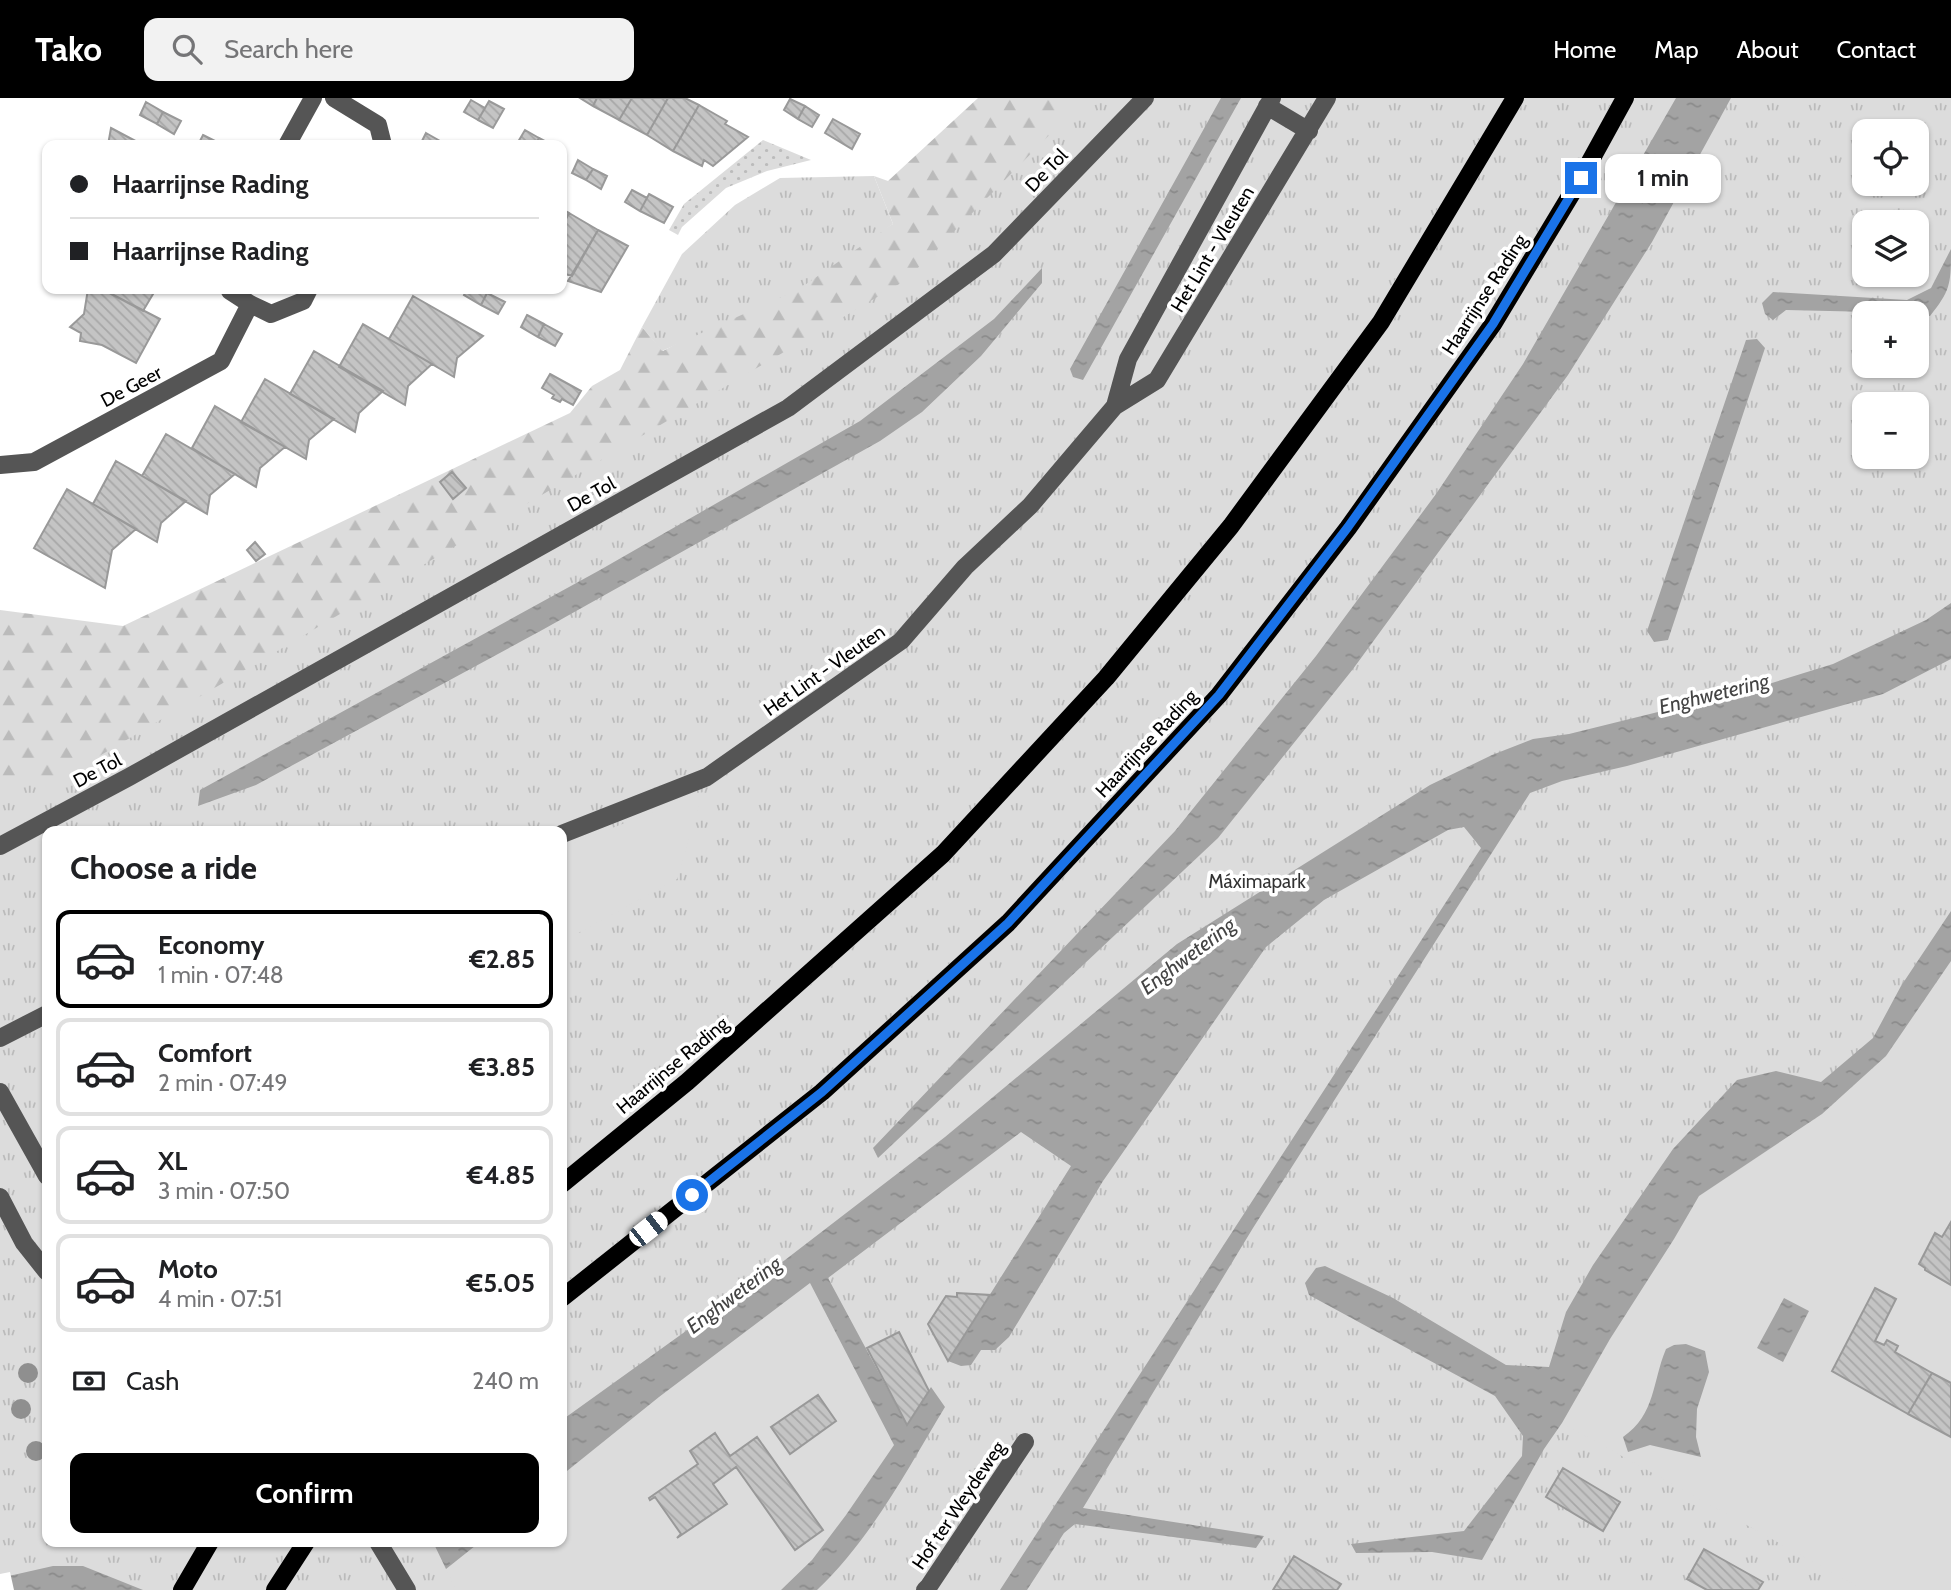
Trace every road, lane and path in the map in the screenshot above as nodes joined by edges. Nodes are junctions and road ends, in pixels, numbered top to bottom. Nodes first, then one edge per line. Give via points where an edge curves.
1 (313, 98) edge
2 (334, 98) edge
3 (1145, 98) edge
4 (1327, 98) edge
5 (1516, 98) edge
6 (1625, 98) edge
7 (1269, 102) edge
8 (1308, 131) junction
9 (290, 140) edge
10 (382, 140) edge
11 (235, 294) edge
12 (306, 294) edge
13 (250, 304) junction
14 (1115, 406) junction
15 (0, 466) edge
16 (567, 832) edge
17 (0, 846) edge
18 (42, 1017) edge
19 (0, 1038) edge
20 (0, 1092) edge
21 (42, 1167) edge
22 (567, 1180) edge
23 (0, 1197) edge
24 (42, 1266) edge
25 (567, 1294) edge
26 (1025, 1442) dead end
27 (207, 1547) edge
28 (303, 1547) edge
29 (381, 1547) edge
30 (183, 1586) edge
31 (275, 1590) edge
32 (407, 1590) edge
33 (925, 1590) edge

1 - 9 street
2 - 10 street via 378,125
3 - 17 street, De Tol via 994,254 788,408
4 - 8 street, Het Lint - Vleuten
5 - 22 main road, Haarrijnse Rading via 1381,322 1231,526 1106,678 943,854 687,1082
6 - 25 main road, Haarrijnse Rading via 1493,324 1348,527 1219,695 1008,923 822,1092
7 - 8 street
7 - 14 street, Het Lint - Vleuten via 1128,359
8 - 14 street, Het Lint - Vleuten via 1157,380
11 - 13 street
12 - 13 street via 303,301 271,314
13 - 15 street, De Geer via 221,361 34,462
14 - 16 street, Het Lint - Vleuten via 1030,506 965,567 901,641 707,777
18 - 19 street
20 - 21 street
23 - 24 street via 24,1243
26 - 33 street, Hof ter Weydeweg
27 - 30 main road
28 - 31 main road
29 - 32 street

